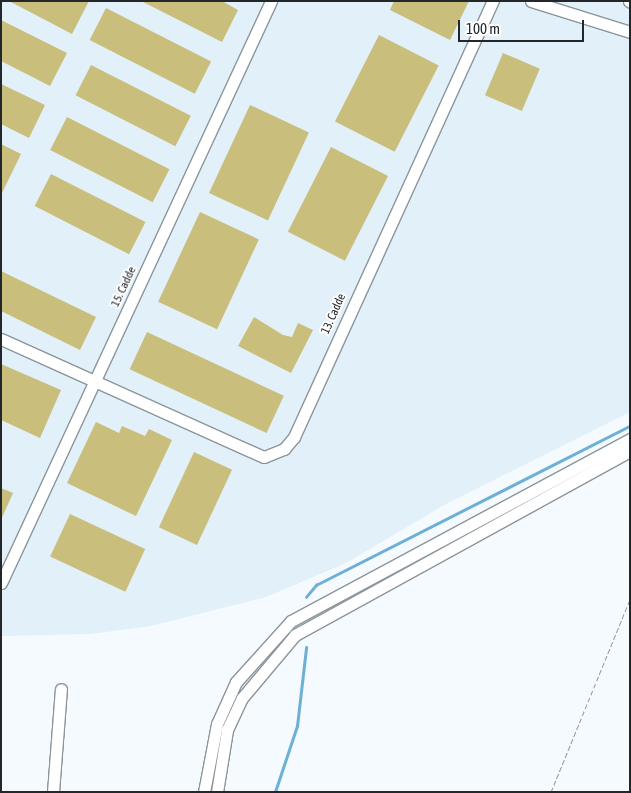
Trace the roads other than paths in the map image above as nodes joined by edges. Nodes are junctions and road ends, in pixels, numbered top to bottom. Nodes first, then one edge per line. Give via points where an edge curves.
1 (271, 1) edge
2 (493, 1) edge
3 (531, 1) edge
4 (630, 32) edge
5 (1, 339) edge
6 (96, 382) junction
7 (630, 439) edge
8 (630, 451) edge
9 (1, 583) edge
10 (61, 688) dead end
11 (52, 792) edge
12 (204, 792) edge
13 (217, 792) edge

1 - 6 street, 15. Cadde
2 - 6 street, 13. Cadde via 288,446 264,457
3 - 4 street
5 - 6 street, 13. Cadde
6 - 9 street, 15. Cadde
7 - 12 street via 291,621 236,682 217,724
8 - 13 street via 295,635 242,698 227,730
10 - 11 street

